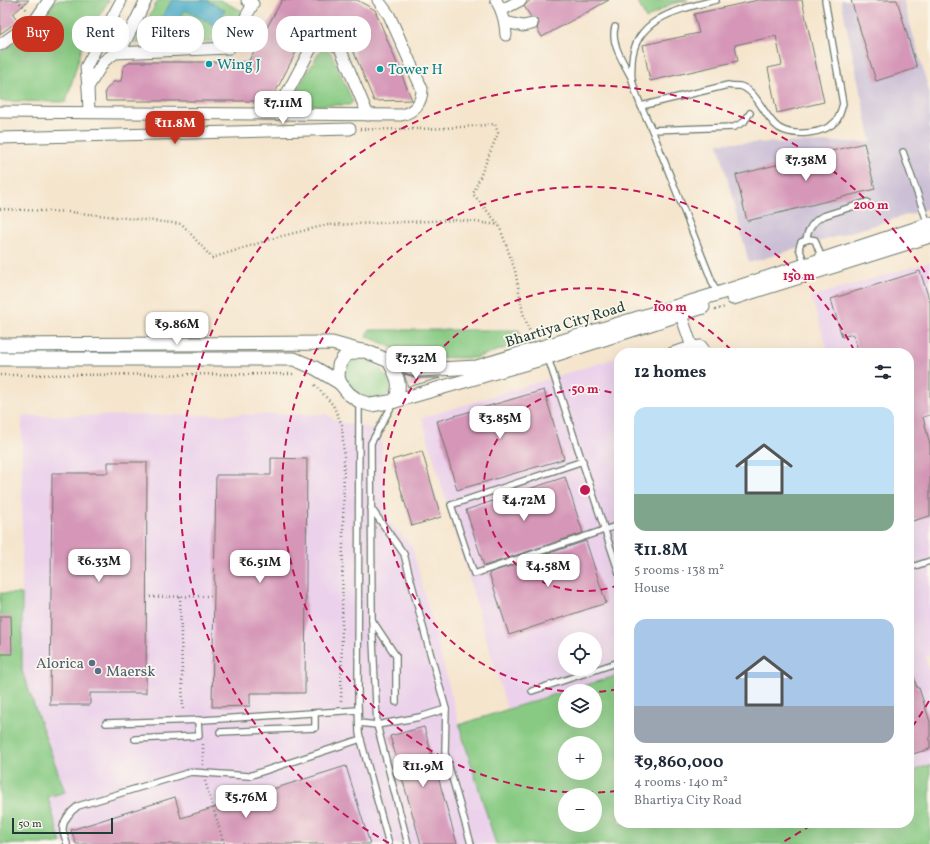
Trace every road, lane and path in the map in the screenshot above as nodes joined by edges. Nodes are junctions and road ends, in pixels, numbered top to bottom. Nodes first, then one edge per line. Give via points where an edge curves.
1 (49, 0) edge
2 (146, 0) edge
3 (247, 0) edge
4 (378, 0) edge
5 (521, 0) edge
6 (716, 0) edge
7 (824, 0) edge
8 (120, 3) dead end
9 (499, 5) edge
10 (505, 22) junction
11 (532, 24) dead end
12 (615, 27) dead end
13 (506, 35) dead end
14 (0, 45) edge
15 (115, 53) junction
16 (632, 79) junction
17 (88, 87) junction
18 (641, 106) junction
19 (0, 112) edge
20 (89, 112) junction
21 (750, 113) dead end
22 (276, 114) junction
23 (368, 115) junction
24 (350, 129) joint
25 (652, 130) junction
26 (0, 138) edge
27 (903, 152) dead end
28 (867, 202) dead end
29 (0, 209) edge
30 (499, 226) junction
31 (930, 228) edge
32 (806, 240) junction
33 (822, 260) junction
34 (805, 265) junction
35 (717, 294) junction
36 (681, 315) junction
37 (528, 342) dead end
38 (0, 345) edge
39 (692, 348) joint
40 (702, 348) edge
41 (365, 352) junction
42 (548, 357) junction
43 (0, 359) edge
44 (389, 362) junction
45 (297, 374) dead end
46 (0, 375) edge
47 (313, 382) dead end
48 (340, 383) junction
49 (359, 400) junction
50 (395, 401) junction
51 (582, 461) junction
52 (371, 507) junction
53 (614, 527) edge
54 (605, 530) junction
55 (614, 557) edge
56 (930, 561) edge
57 (914, 566) edge
58 (180, 596) junction
59 (214, 596) dead end
60 (146, 597) dead end
61 (372, 620) junction
62 (614, 664) edge
63 (532, 691) dead end
64 (396, 702) dead end
65 (341, 705) dead end
66 (446, 709) junction
67 (358, 710) junction
68 (189, 711) dead end
69 (315, 713) junction
70 (198, 720) junction
71 (106, 723) dead end
72 (359, 724) junction
73 (377, 725) junction
74 (220, 732) dead end
75 (135, 739) dead end
76 (360, 740) junction
77 (203, 743) dead end
78 (203, 773) junction
79 (67, 844) edge
80 (224, 844) edge
81 (389, 844) edge
82 (408, 844) edge
83 (471, 844) edge

1 - 14 street via 36,20
2 - 15 street via 122,48
3 - 15 street via 253,4 229,48
4 - 23 street via 390,15 422,89 422,95 417,106 407,114
5 - 9 street
6 - 16 lane via 676,10 651,24 635,45
7 - 18 lane via 843,104 837,120 828,128 815,133 788,132 767,117 750,93 741,87 728,85
8 - 17 street via 86,67
9 - 10 street
10 - 11 street via 523,26
10 - 13 street
12 - 16 lane via 617,47
15 - 17 street via 104,61
16 - 18 lane
17 - 20 street
18 - 25 lane
19 - 20 street
20 - 22 street
21 - 25 lane via 744,122 734,127
22 - 23 street
22 - 23 street via 317,37 340,48
24 - 26 street
24 - 30 path via 426,130 495,124 498,133 473,194
25 - 35 lane
27 - 31 lane
28 - 32 lane via 817,219 811,225
29 - 30 path via 70,212 182,224 212,258 327,225 459,220
30 - 37 path via 515,270 523,313 533,340
31 - 33 street, Bhartiya City Road
31 - 36 street, Bhartiya City Road
32 - 33 lane via 815,240
32 - 34 lane via 801,242 799,248
33 - 34 street, Bhartiya City Road
34 - 35 street, Bhartiya City Road
35 - 44 street, Bhartiya City Road via 477,367 419,370
36 - 39 street
36 - 42 street, Bhartiya City Road
38 - 41 street, Bhartiya City Road via 332,343
39 - 40 street
41 - 44 street, Bhartiya City Road
41 - 48 street via 358,351 346,355 338,365
42 - 50 street, Bhartiya City Road
42 - 51 lane
43 - 48 street via 294,358
44 - 50 street via 398,382 399,392
45 - 46 path
47 - 65 path via 333,405 342,425 344,457
48 - 49 street via 349,394
49 - 50 street, Bhartiya City Road via 371,404
49 - 67 lane
50 - 52 lane via 371,443
51 - 54 lane
51 - 54 lane via 451,505 474,574
52 - 61 lane
52 - 66 lane via 404,554
53 - 54 lane
54 - 55 lane
56 - 57 lane
58 - 59 path
58 - 60 path
58 - 68 path via 183,711
61 - 64 lane via 396,656
61 - 73 lane
62 - 63 lane
66 - 73 lane
66 - 83 lane via 445,753
67 - 69 lane
67 - 72 lane
69 - 70 lane
69 - 74 lane via 316,728
70 - 71 lane
70 - 75 lane via 199,736
72 - 73 lane
72 - 76 lane
73 - 82 lane
76 - 78 lane via 249,776
76 - 81 lane
77 - 78 path
78 - 79 lane via 191,772 78,806 64,825
78 - 80 path

